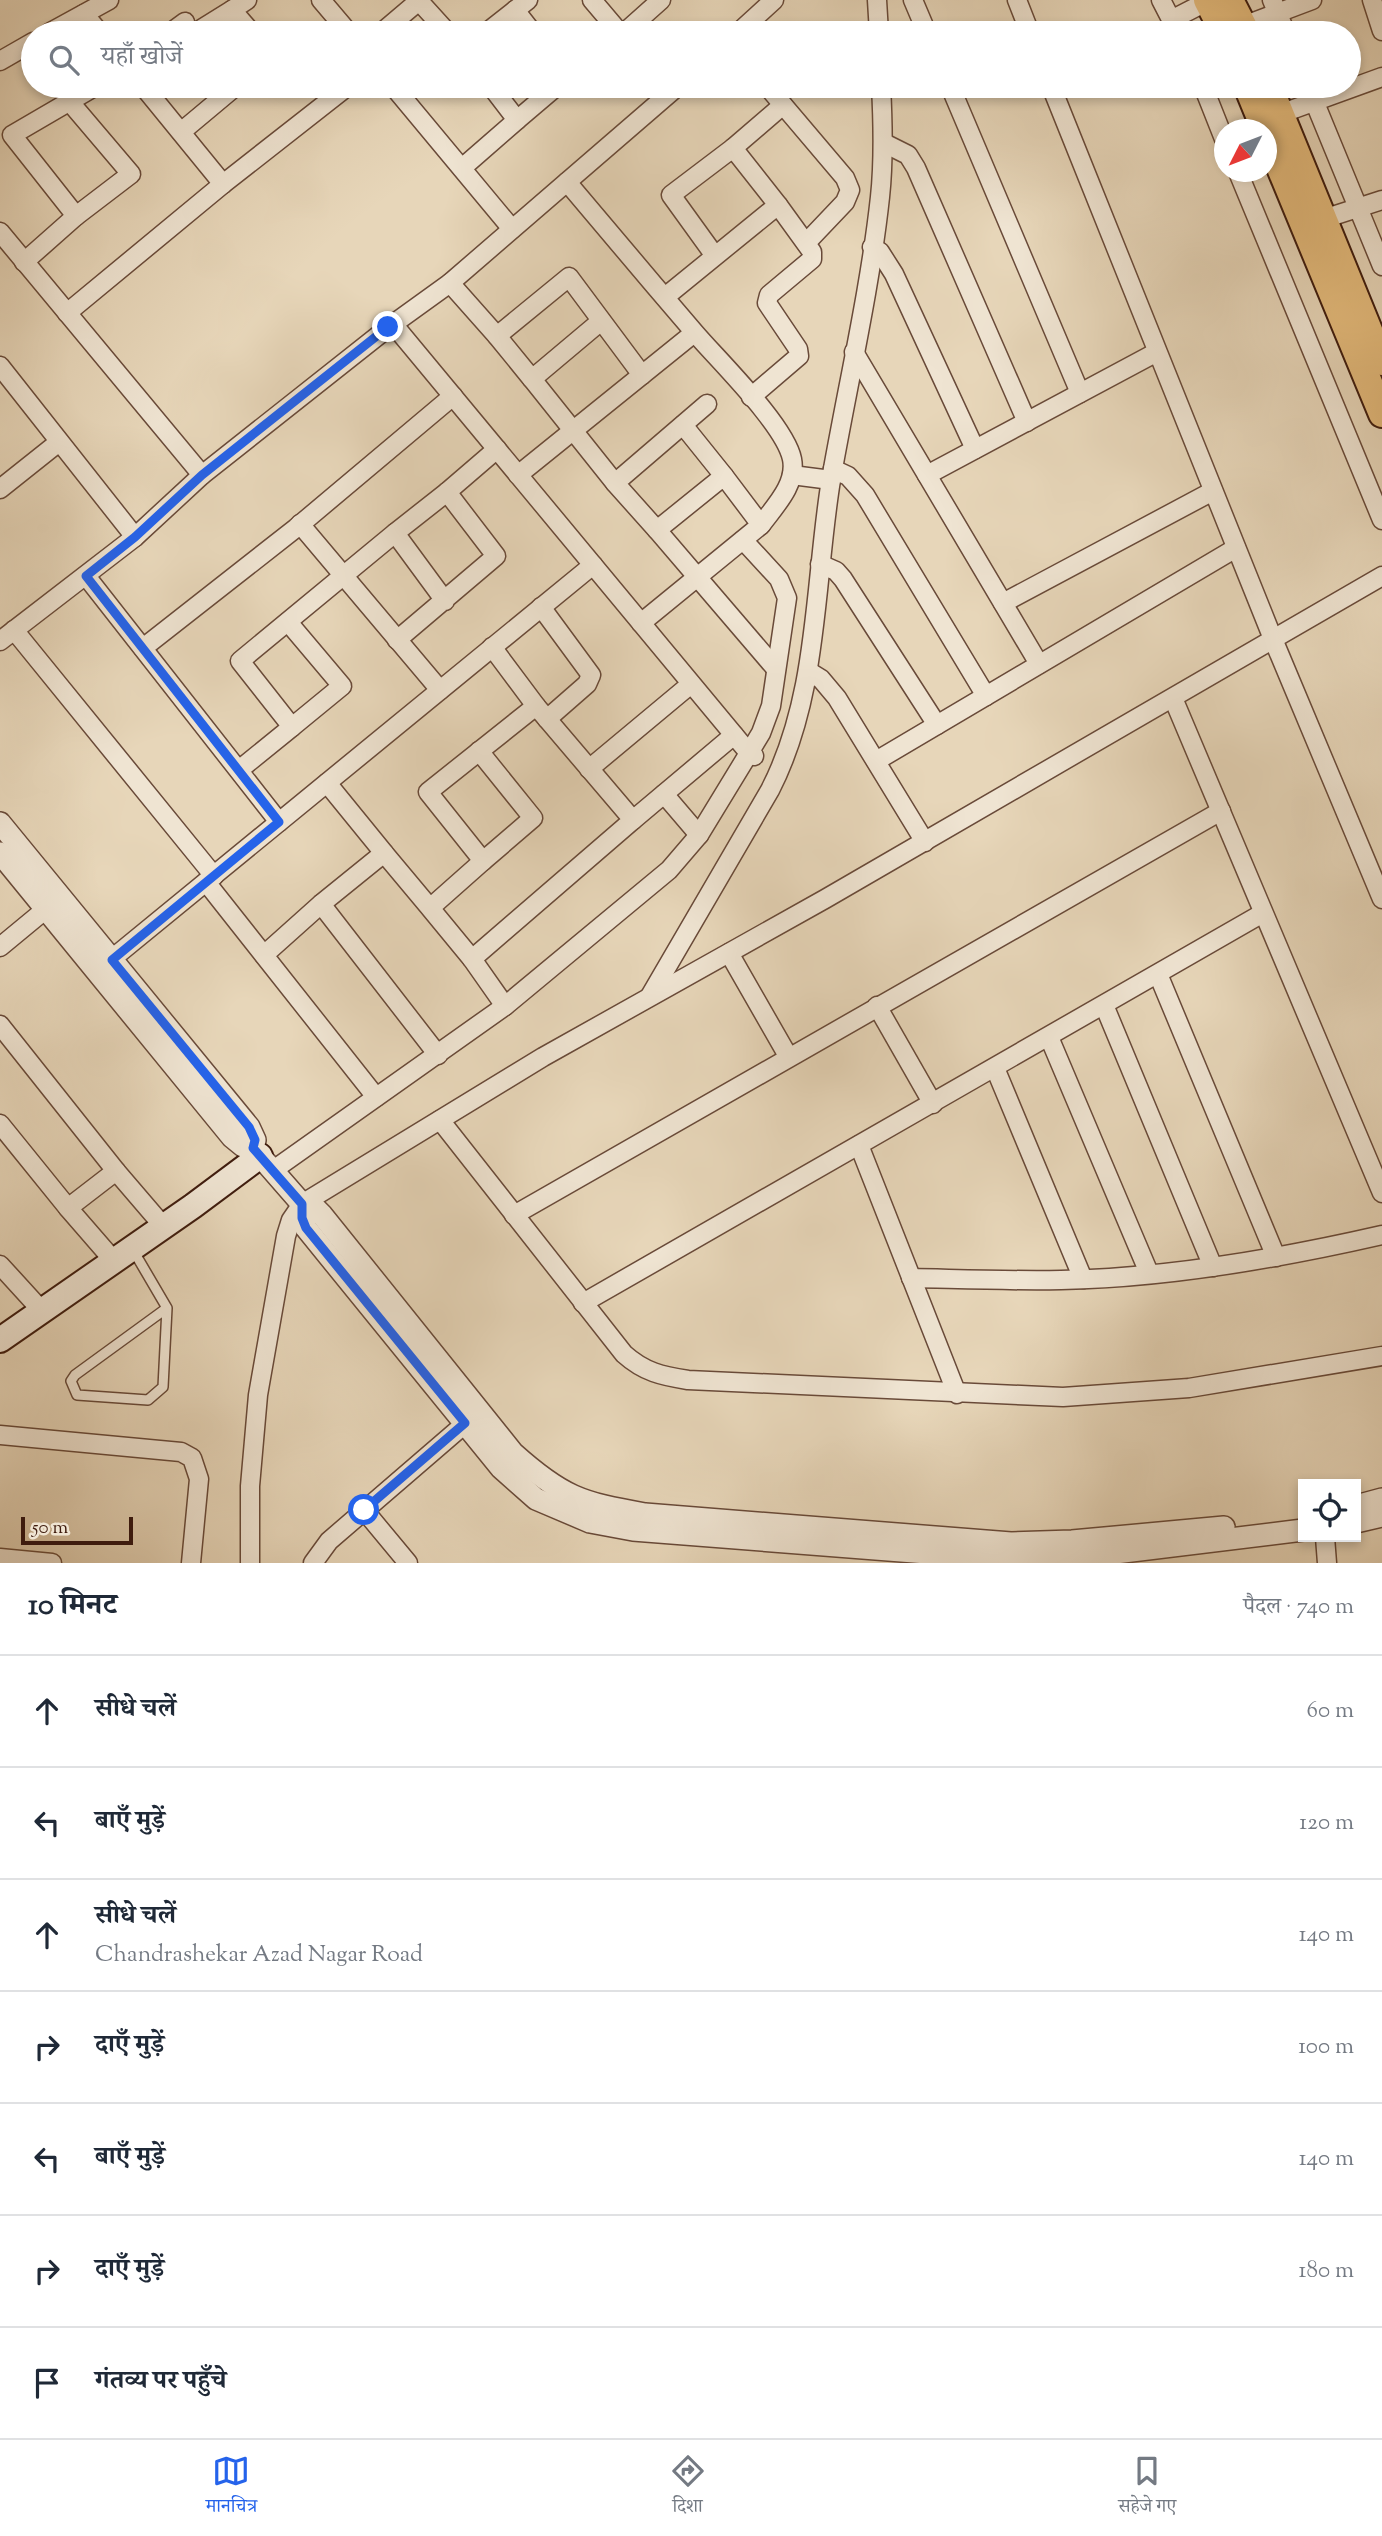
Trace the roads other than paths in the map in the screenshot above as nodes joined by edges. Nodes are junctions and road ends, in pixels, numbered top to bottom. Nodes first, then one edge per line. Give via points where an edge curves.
1 (108, 0) edge
2 (321, 0) edge
3 (419, 0) edge
4 (592, 0) edge
5 (661, 0) edge
6 (774, 0) edge
7 (877, 0) edge
8 (913, 0) edge
9 (1017, 0) edge
10 (1161, 0) edge
11 (1215, 0) edge
12 (1312, 0) edge
13 (1372, 0) edge
14 (240, 5) edge
15 (522, 5) edge
16 (1275, 6) edge
17 (84, 14) junction
18 (71, 21) edge
19 (90, 21) edge
20 (204, 21) edge
21 (339, 21) edge
22 (395, 21) edge
23 (437, 21) edge
24 (501, 21) edge
25 (611, 21) edge
26 (636, 21) edge
27 (751, 21) edge
28 (878, 21) edge
29 (923, 21) edge
30 (1025, 21) edge
31 (1171, 21) edge
32 (1183, 21) edge
33 (1231, 21) edge
34 (1253, 21) edge
35 (1382, 32) edge
36 (21, 49) edge
37 (0, 61) edge
38 (1382, 77) edge
39 (1361, 82) edge
40 (74, 98) edge
41 (153, 98) edge
42 (221, 98) edge
43 (333, 98) edge
44 (403, 98) edge
45 (500, 98) edge
46 (543, 98) edge
47 (659, 98) edge
48 (777, 98) edge
49 (882, 98) edge
50 (955, 98) edge
51 (1056, 98) edge
52 (1208, 98) edge
53 (1253, 98) edge
54 (1269, 98) edge
55 (1307, 98) edge
56 (1313, 98) edge
57 (69, 101) junction
58 (783, 104) junction
59 (1216, 119) edge
60 (1262, 119) edge
61 (1270, 119) edge
62 (517, 120) junction
63 (1277, 131) edge
64 (181, 132) junction
65 (884, 143) junction
66 (733, 148) junction
67 (1277, 150) edge
68 (1277, 150) edge
69 (462, 169) junction
70 (1242, 182) edge
71 (567, 183) junction
72 (223, 184) junction
73 (1382, 200) edge
74 (778, 205) junction
75 (1358, 208) junction
76 (76, 216) junction
77 (1313, 222) junction
78 (512, 229) junction
79 (0, 232) edge
80 (806, 243) junction
81 (872, 247) junction
82 (715, 256) junction
83 (24, 261) junction
84 (1382, 266) edge
85 (450, 283) junction
86 (664, 297) junction
87 (67, 313) junction
88 (601, 320) junction
89 (393, 324) junction
90 (694, 333) junction
91 (496, 336) junction
92 (854, 352) junction
93 (1157, 352) junction
94 (1382, 362) edge
95 (0, 366) edge
96 (642, 375) junction
97 (532, 379) junction
98 (1080, 393) junction
99 (453, 396) junction
100 (751, 397) junction
101 (707, 404) dead end
102 (1382, 414) edge
103 (1027, 422) junction
104 (683, 425) junction
105 (574, 430) junction
106 (59, 442) junction
107 (497, 449) junction
108 (975, 449) junction
109 (202, 475) junction
110 (518, 475) junction
111 (927, 475) junction
112 (724, 476) junction
113 (815, 476) junction
114 (615, 483) junction
115 (0, 489) edge
116 (1213, 491) junction
117 (447, 492) junction
118 (1382, 520) edge
119 (300, 524) junction
120 (761, 525) junction
121 (657, 530) junction
122 (395, 533) junction
123 (135, 537) junction
124 (743, 540) junction
125 (1236, 548) junction
126 (593, 565) junction
127 (820, 565) junction
128 (86, 576) junction
129 (1382, 576) edge
130 (342, 578) junction
131 (696, 578) junction
132 (445, 601) junction
133 (1003, 603) junction
134 (541, 607) junction
135 (288, 622) junction
136 (641, 623) junction
137 (7, 636) edge
138 (1273, 639) junction
139 (397, 640) junction
140 (492, 647) junction
141 (143, 648) junction
142 (1039, 664) junction
143 (776, 669) junction
144 (808, 671) junction
145 (691, 684) junction
146 (440, 690) junction
147 (986, 696) junction
148 (1173, 698) junction
149 (541, 713) junction
150 (937, 725) junction
151 (292, 727) junction
152 (734, 735) junction
153 (480, 751) junction
154 (754, 757) junction
155 (876, 761) junction
156 (589, 769) junction
157 (239, 770) junction
158 (778, 776) junction
159 (327, 783) junction
160 (664, 794) junction
161 (1220, 811) junction
162 (633, 820) junction
163 (279, 822) junction
164 (1, 826) edge
165 (699, 835) junction
166 (925, 842) junction
167 (0, 853) edge
168 (384, 853) junction
169 (483, 861) junction
170 (210, 879) junction
171 (1382, 899) edge
172 (321, 904) junction
173 (430, 908) junction
174 (46, 909) junction
175 (1264, 913) junction
176 (0, 947) edge
177 (729, 953) junction
178 (264, 955) junction
179 (472, 959) junction
180 (104, 966) junction
181 (1158, 974) junction
182 (649, 997) junction
183 (1104, 1005) junction
184 (505, 1006) junction
185 (877, 1006) junction
186 (0, 1026) edge
187 (1049, 1037) junction
188 (438, 1055) junction
189 (788, 1056) junction
190 (995, 1068) junction
191 (376, 1097) junction
192 (933, 1104) junction
193 (440, 1119) junction
194 (0, 1124) edge
195 (859, 1145) junction
196 (262, 1158) junction
197 (116, 1171) junction
198 (1382, 1193) edge
199 (302, 1204) junction
200 (68, 1208) junction
201 (514, 1215) junction
202 (164, 1227) junction
203 (1382, 1235) edge
204 (123, 1255) junction
205 (1276, 1257) junction
206 (0, 1265) edge
207 (1213, 1267) junction
208 (1149, 1273) junction
209 (911, 1278) junction
210 (1083, 1279) junction
211 (583, 1303) junction
212 (167, 1308) junction
213 (42, 1311) junction
214 (0, 1340) edge
215 (1382, 1356) edge
216 (957, 1394) junction
217 (472, 1417) junction
218 (0, 1435) edge
219 (1382, 1500) edge
220 (1361, 1505) edge
221 (364, 1510) junction
222 (1382, 1516) edge
223 (1298, 1517) edge
224 (1361, 1521) edge
225 (1298, 1531) edge
226 (1325, 1542) edge
227 (952, 1552) edge
228 (838, 1554) edge
229 (0, 1558) edge
230 (52, 1563) edge
231 (191, 1563) edge
232 (250, 1563) edge
233 (313, 1563) edge
234 (408, 1563) edge
235 (1327, 1563) edge

1 - 17 street
2 - 21 street
3 - 22 street
3 - 23 street
4 - 25 street
5 - 26 street
6 - 27 street
7 - 28 street
8 - 29 street
9 - 30 street
10 - 31 street
11 - 32 street
11 - 33 main road
12 - 16 street
13 - 35 street
14 - 20 street
15 - 24 street
16 - 34 street
17 - 18 street
17 - 19 street
36 - 37 street
38 - 39 street
40 - 57 street
41 - 64 street
42 - 64 street
43 - 72 street
44 - 69 street
45 - 62 street
46 - 62 street
47 - 71 street
48 - 58 street
49 - 65 street
50 - 98 street
51 - 93 street
52 - 59 street
53 - 60 main road
54 - 61 main road
55 - 63 street
56 - 75 street
57 - 76 street via 131,174
57 - 76 street via 12,135
58 - 66 street
58 - 80 street via 845,178 849,190 845,202
62 - 69 street
64 - 72 street
65 - 81 street
65 - 103 street via 908,155 916,168
66 - 74 street
66 - 82 street via 671,195
67 - 77 main road
68 - 77 main road
69 - 78 street
70 - 118 street
71 - 78 street
71 - 86 street
72 - 87 street
73 - 75 street
74 - 80 street
74 - 82 street
75 - 77 street
75 - 84 street
76 - 83 street
77 - 94 main road
77 - 102 main road
78 - 85 street
79 - 83 street
80 - 100 street via 812,259 769,295 767,303 799,356
81 - 92 street
81 - 108 street via 894,274
82 - 86 street
83 - 87 street
85 - 89 street
85 - 91 street
86 - 90 street
87 - 109 street
88 - 91 street via 569,277
88 - 96 street
88 - 97 street
89 - 99 street
89 - 109 street
90 - 96 street
90 - 100 street
91 - 97 street
92 - 111 street
92 - 113 street
93 - 98 street
93 - 116 street
95 - 106 street
96 - 105 street
97 - 105 street
98 - 103 street
99 - 107 street
99 - 119 street
100 - 113 street via 787,444 792,461
101 - 104 street
103 - 108 street
104 - 112 street
104 - 114 street
105 - 110 street
105 - 114 street
106 - 115 street
106 - 123 street
107 - 110 street
107 - 117 street
108 - 111 street
109 - 123 street
110 - 126 street
111 - 133 street
112 - 120 street
112 - 121 street
113 - 120 street via 786,490
113 - 127 street
113 - 147 street via 848,476 866,495
114 - 121 street
116 - 125 street
116 - 133 street
117 - 122 street
117 - 132 street via 496,556
119 - 130 street
119 - 141 street
120 - 124 street
121 - 131 street
122 - 130 street
122 - 132 street
123 - 128 street
124 - 131 street
124 - 143 street via 779,579 787,598
125 - 138 street
125 - 142 street
126 - 134 street
126 - 136 street
127 - 144 street
127 - 150 street via 844,579
128 - 137 street
128 - 141 street
129 - 138 street
130 - 135 street
130 - 139 street
131 - 136 street
131 - 143 street
132 - 139 street
133 - 142 street
134 - 140 street
134 - 149 street via 591,675 587,684
135 - 151 street via 240,661
135 - 151 street via 342,686
136 - 145 street
137 - 170 street
138 - 148 street
138 - 171 street
139 - 146 street
140 - 146 street
140 - 149 street
141 - 157 street
142 - 147 street
143 - 154 street via 767,720
144 - 155 street via 837,698
144 - 158 street via 797,727
145 - 152 street
145 - 156 street
146 - 159 street
147 - 150 street
148 - 161 street
148 - 166 street
149 - 153 street
149 - 156 street
150 - 155 street
151 - 157 street
152 - 154 street
152 - 160 street
153 - 169 street via 533,818
153 - 169 street via 428,792
154 - 158 street
154 - 165 street
155 - 166 street
156 - 162 street
157 - 163 street
158 - 182 street
159 - 163 street
159 - 168 street
160 - 162 street
160 - 165 street
161 - 175 street
161 - 185 street
162 - 179 street
163 - 170 street
164 - 180 street
165 - 184 street via 669,870
166 - 177 street
167 - 174 street
168 - 172 street
168 - 173 street
169 - 173 street
170 - 178 street
170 - 180 street
172 - 178 street
172 - 188 street
173 - 179 street
174 - 176 street
174 - 180 street
175 - 181 street
175 - 198 street
177 - 182 street
177 - 189 street
178 - 191 street
179 - 184 street
180 - 196 street via 232,1137
181 - 183 street
181 - 205 street
182 - 193 street
183 - 187 street
183 - 207 street
184 - 188 street
185 - 189 street
185 - 192 street
186 - 197 street
187 - 190 street
187 - 208 street
188 - 191 street
189 - 201 street
190 - 192 street
190 - 210 street
191 - 196 street
192 - 195 street
193 - 199 street
193 - 201 street
194 - 200 street
195 - 209 street
195 - 211 street
196 - 199 street
196 - 202 main road
197 - 200 street
197 - 202 street
199 - 217 street via 306,1228
199 - 232 street via 286,1236 258,1395 250,1486
200 - 204 street
201 - 211 street
202 - 204 main road
203 - 205 street
204 - 212 lane
204 - 213 main road
205 - 207 street
206 - 213 street
207 - 208 street
208 - 210 street
209 - 210 street
209 - 216 street
211 - 216 street via 640,1369 660,1375
212 - 212 lane via 159,1394 148,1400 77,1395 71,1381 75,1376
213 - 214 main road
215 - 216 street via 1136,1394
217 - 221 street
217 - 227 street via 547,1484 602,1506
217 - 228 street via 501,1468 536,1499 559,1512 633,1530
218 - 231 street via 181,1452 192,1458 199,1479
219 - 220 street
221 - 233 street via 329,1541
221 - 234 street
222 - 224 street
223 - 227 street
225 - 227 street via 1075,1558
226 - 235 street
227 - 228 street
229 - 230 street

